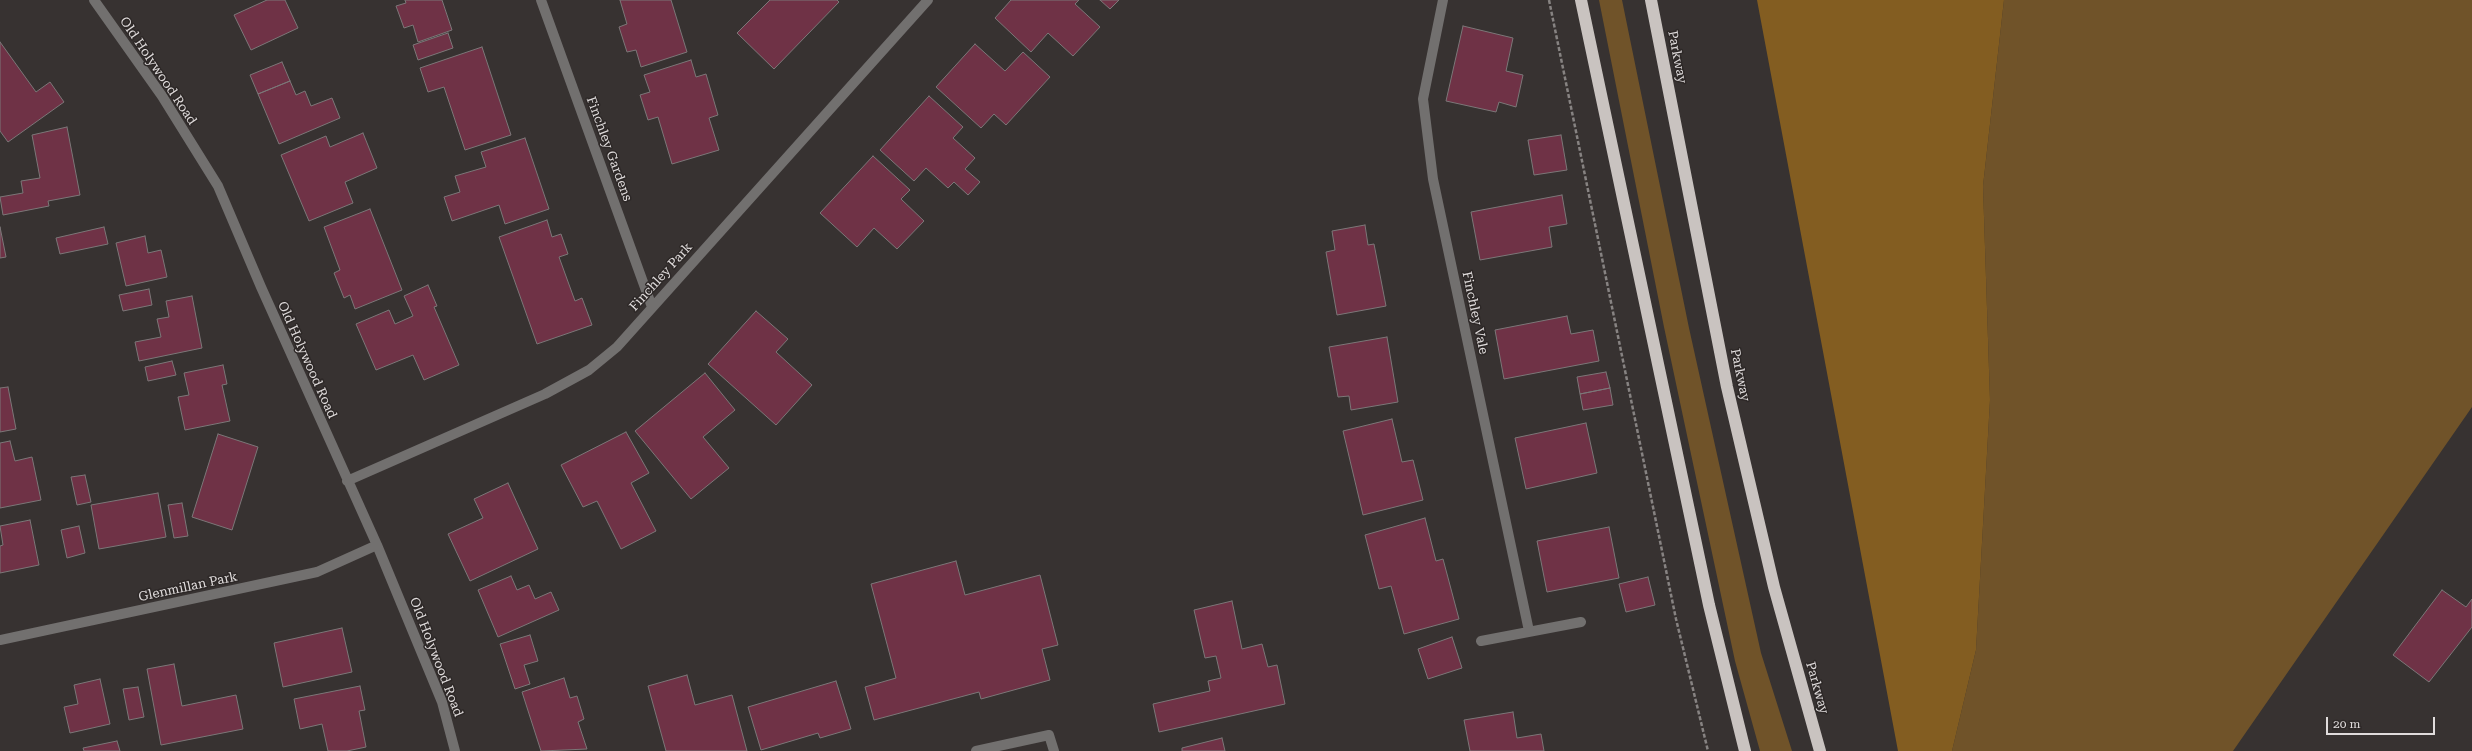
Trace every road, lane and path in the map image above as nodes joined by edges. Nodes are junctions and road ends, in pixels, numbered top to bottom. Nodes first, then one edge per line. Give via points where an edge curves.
1 (94, 0) edge
2 (541, 0) edge
3 (928, 0) edge
4 (1443, 0) edge
5 (1549, 0) edge
6 (1581, 0) edge
7 (1651, 0) edge
8 (652, 307) junction
9 (347, 481) junction
10 (377, 545) junction
11 (1581, 622) dead end
12 (1529, 631) junction
13 (0, 640) edge
14 (1481, 641) dead end
15 (455, 751) edge
16 (976, 751) edge
17 (1054, 751) edge
18 (1708, 751) edge
19 (1745, 751) edge
20 (1820, 751) edge

1 - 9 street, Old Holywood Road via 162,96 218,186
2 - 8 street, Finchley Gardens
3 - 8 street, Finchley Park
4 - 12 street, Finchley Vale via 1423,99 1433,179
5 - 18 path via 1676,619
6 - 19 highway via 1709,605
7 - 20 highway, Parkway via 1727,387 1774,587
8 - 9 street, Finchley Park via 617,347 590,370 545,394
9 - 10 street, Old Holywood Road
10 - 13 street, Glenmillan Park via 317,572
10 - 15 street, Old Holywood Road via 442,702
11 - 12 street
12 - 14 street
16 - 17 street via 1049,735

